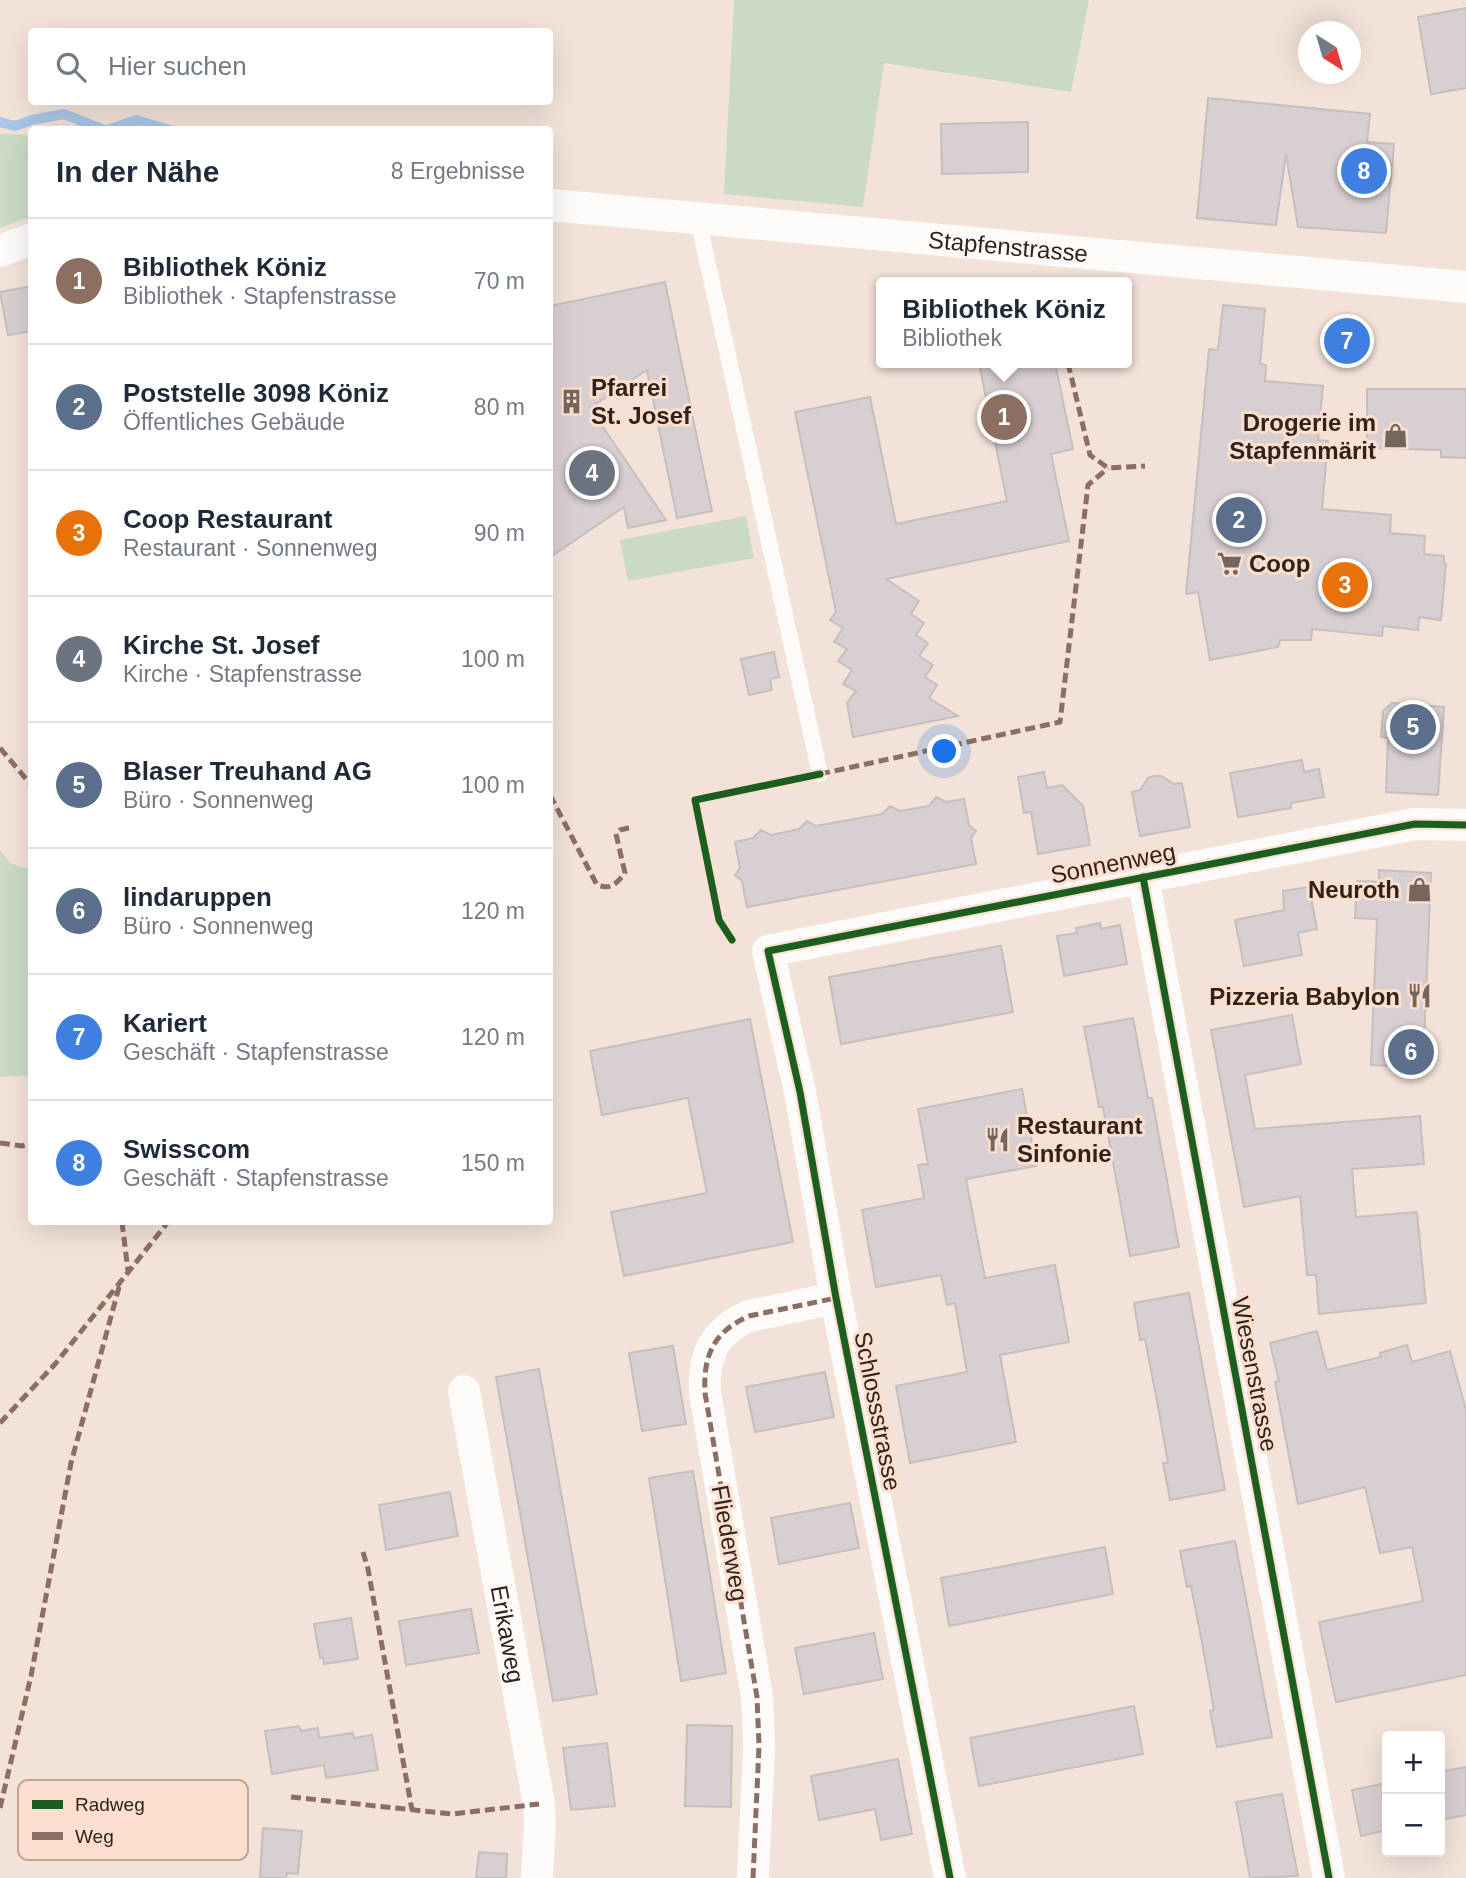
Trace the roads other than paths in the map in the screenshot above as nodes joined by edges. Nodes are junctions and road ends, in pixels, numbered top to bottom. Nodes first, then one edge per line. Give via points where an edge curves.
1 (553, 205) edge
2 (698, 219) junction
3 (28, 240) edge
4 (0, 251) edge
5 (1466, 286) edge
6 (820, 774) dead end
7 (1466, 825) edge
8 (1143, 877) junction
9 (768, 951) joint
10 (836, 1298) junction
11 (464, 1391) dead end
12 (537, 1878) edge
13 (752, 1878) edge
14 (950, 1878) edge
15 (1329, 1878) edge

1 - 2 street, Stapfenstrasse
2 - 5 street, Stapfenstrasse
2 - 6 lane
3 - 4 street
7 - 8 street, Sonnenweg via 1415,824
8 - 9 street, Sonnenweg
8 - 15 street, Wiesenstrasse
9 - 10 street, Schlossstrasse via 800,1092
10 - 13 street, Fliederweg via 735,1322 714,1344 704,1372 757,1697
10 - 14 street, Schlossstrasse
11 - 12 street, Erikaweg via 539,1804

